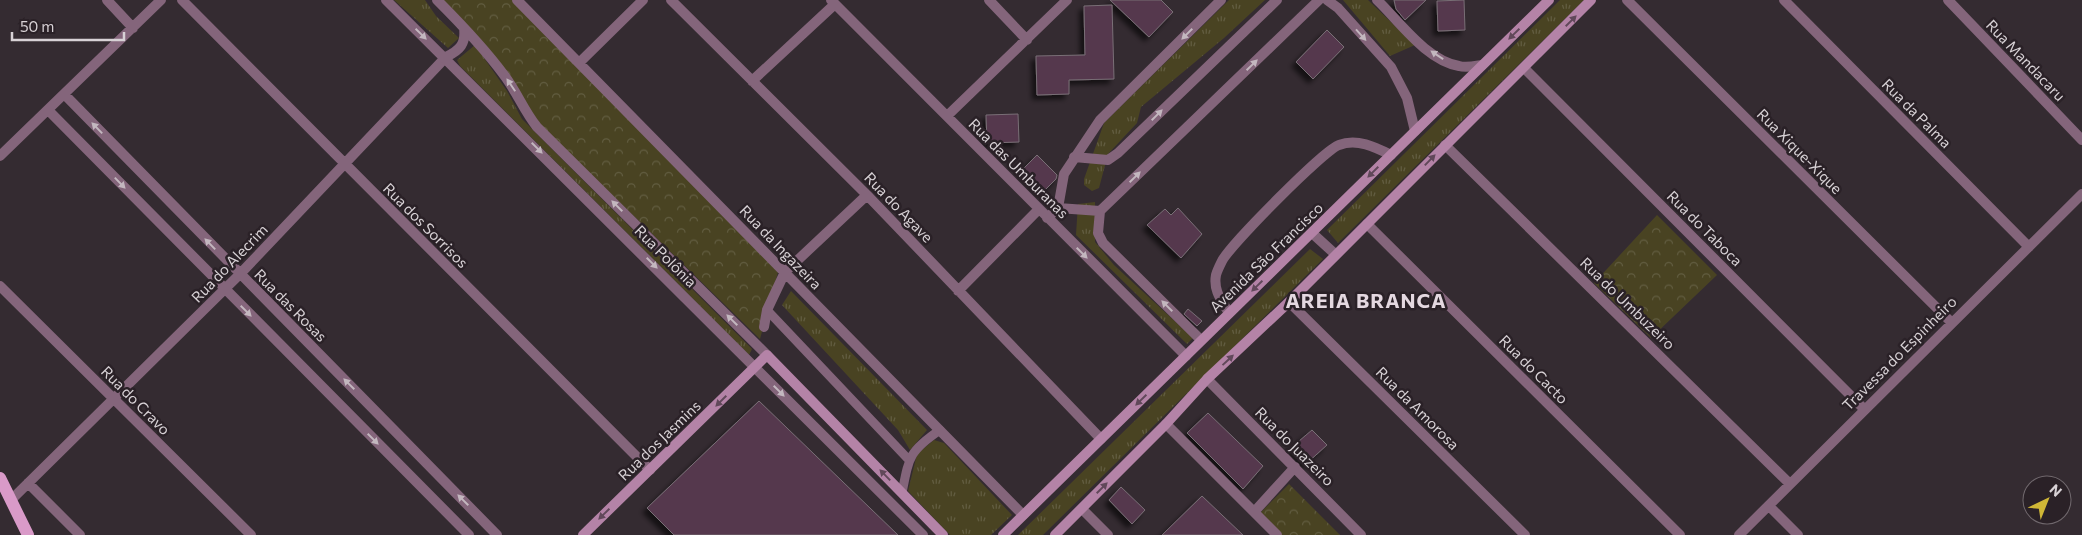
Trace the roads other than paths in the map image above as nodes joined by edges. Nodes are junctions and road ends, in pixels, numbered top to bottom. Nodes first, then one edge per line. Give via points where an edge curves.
1 (107, 0) edge
2 (161, 0) edge
3 (182, 0) edge
4 (386, 0) edge
5 (437, 0) edge
6 (517, 0) edge
7 (643, 0) edge
8 (670, 0) edge
9 (989, 0) edge
10 (1067, 0) edge
11 (1221, 0) edge
12 (1277, 0) edge
13 (1320, 0) edge
14 (1327, 0) edge
15 (1377, 0) edge
16 (1549, 0) edge
17 (1592, 0) edge
18 (1627, 0) edge
19 (1784, 0) edge
20 (1948, 0) edge
21 (833, 2) edge
22 (463, 26) junction
23 (133, 28) junction
24 (1027, 40) junction
25 (446, 58) junction
26 (580, 62) junction
27 (1482, 65) junction
28 (1524, 68) junction
29 (752, 81) junction
30 (65, 95) junction
31 (49, 111) junction
32 (947, 116) junction
33 (1415, 132) junction
34 (2082, 140) edge
35 (1445, 145) junction
36 (1390, 155) junction
37 (0, 156) edge
38 (1074, 158) junction
39 (344, 164) junction
40 (2082, 194) edge
41 (867, 195) junction
42 (1058, 208) junction
43 (1038, 210) junction
44 (1100, 211) junction
45 (1047, 218) junction
46 (1367, 224) junction
47 (1312, 233) junction
48 (2029, 247) junction
49 (1335, 254) junction
50 (784, 272) junction
51 (240, 274) junction
52 (0, 286) edge
53 (224, 290) junction
54 (958, 291) junction
55 (1289, 302) junction
56 (767, 310) junction
57 (1229, 313) junction
58 (1951, 322) junction
59 (764, 327) dead end
60 (1201, 340) junction
61 (767, 354) junction
62 (1186, 356) junction
63 (755, 367) junction
64 (1207, 379) junction
65 (114, 399) junction
66 (1864, 409) junction
67 (1166, 424) junction
68 (940, 430) junction
69 (1101, 439) junction
70 (909, 460) junction
71 (1295, 467) junction
72 (650, 470) junction
73 (0, 478) edge
74 (28, 483) junction
75 (1790, 484) junction
76 (902, 493) junction
77 (11, 500) junction
78 (1769, 506) junction
79 (1082, 508) junction
80 (1254, 512) junction
81 (1023, 515) junction
82 (28, 535) edge
83 (80, 535) edge
84 (250, 535) edge
85 (469, 535) edge
86 (497, 535) edge
87 (583, 535) edge
88 (923, 535) edge
89 (944, 535) edge
90 (1003, 535) edge
91 (1055, 535) edge
92 (1108, 535) edge
93 (1277, 535) edge
94 (1361, 535) edge
95 (1525, 535) edge
96 (1680, 535) edge
97 (1739, 535) edge
98 (1798, 535) edge

1 - 23 street
2 - 23 street
3 - 39 street, Rua dos Sorrisos
4 -> 25 street, Rua Polônia
5 - 22 street, Rua Polônia
6 - 26 street, Rua da Ingazeira
7 - 26 street
8 - 29 street, Rua do Agave
9 - 24 street
10 - 24 street
11 -> 38 street via 1100,120
38 -> 12 street via 1108,160 1118,153
44 -> 13 street
14 -> 33 street via 1391,67 1407,98
27 -> 15 street via 1461,67 1440,58 1426,49
16 -> 27 main road, Avenida São Francisco
28 -> 17 main road
18 - 58 street, Rua Xique-Xique
19 - 48 street, Rua da Palma
20 - 34 street, Rua Mandacaru
21 - 29 street
21 - 32 street, Rua das Umburanas
22 - 25 street, Rua do Alecrim via 464,44
61 -> 22 street, Rua Polônia via 538,127 527,115 505,76
23 - 30 street
24 - 32 street
25 - 39 street, Rua do Alecrim
25 -> 63 street, Rua Polônia
26 - 50 street, Rua da Ingazeira
27 - 33 main road, Avenida São Francisco
28 - 35 main road
28 - 66 street, Rua do Taboca
29 - 41 street, Rua do Agave
30 - 31 street
51 -> 30 street, Rua das Rosas
31 - 37 street
31 -> 53 street
32 - 43 street, Rua das Umburanas
33 - 36 main road, Avenida São Francisco
46 -> 35 main road
35 - 75 street, Rua do Umbuzeiro
36 -> 47 main road, Avenida São Francisco
36 - 57 street via 1362,143 1338,145 1308,170 1222,260 1215,290
38 - 42 street via 1064,174
39 - 51 street, Rua do Alecrim
39 - 72 street, Rua dos Sorrisos
40 - 48 street, Travessa do Espinheiro
41 - 50 street
41 - 54 street, Rua do Agave
42 - 44 street
42 - 45 street
43 - 45 street, Rua das Umburanas
43 - 54 street
60 -> 44 street via 1103,243 1098,233
45 -> 62 street, Rua das Umburanas
46 - 49 main road
46 - 96 street, Rua do Cacto
47 - 49 street
47 -> 57 main road, Avenida São Francisco
48 - 58 street, Travessa do Espinheiro
49 - 55 main road
50 - 56 street
50 - 68 street, Rua da Ingazeira
51 - 53 street, Rua do Alecrim
86 -> 51 street, Rua das Rosas
52 - 65 street, Rua do Cravo
53 - 65 street, Rua do Alecrim
53 -> 85 street
54 - 69 street, Rua do Agave
64 -> 55 main road
55 - 95 street, Rua da Amorosa
56 - 59 street
56 - 70 lane
57 - 60 main road, Avenida São Francisco
58 - 66 street, Travessa do Espinheiro
60 - 62 main road, Avenida São Francisco
61 - 63 main road, Rua dos Jasmins
76 -> 61 main road, Rua Polônia
62 -> 69 main road, Avenida São Francisco
63 -> 72 main road, Rua dos Jasmins
63 -> 88 street, Rua Polônia
64 - 67 main road
64 - 71 street, Rua do Juazeiro
65 - 74 street, Rua do Alecrim
65 - 84 street, Rua do Cravo
66 - 75 street, Travessa do Espinheiro
79 -> 67 main road
67 - 80 street
68 - 70 lane via 922,442
68 - 81 street, Rua da Ingazeira
69 - 81 main road, Avenida São Francisco
70 - 76 lane
71 - 80 street
71 - 94 street, Rua do Juazeiro
72 -> 87 main road, Rua dos Jasmins
73 - 77 main road
74 - 77 street, Rua do Alecrim
74 - 83 street
75 - 78 street, Travessa do Espinheiro
76 - 89 main road, Rua Polônia
77 - 82 main road
78 - 97 street, Travessa do Espinheiro
78 - 98 street
79 - 91 main road
79 - 92 street
80 - 93 street
81 - 90 main road, Avenida São Francisco

